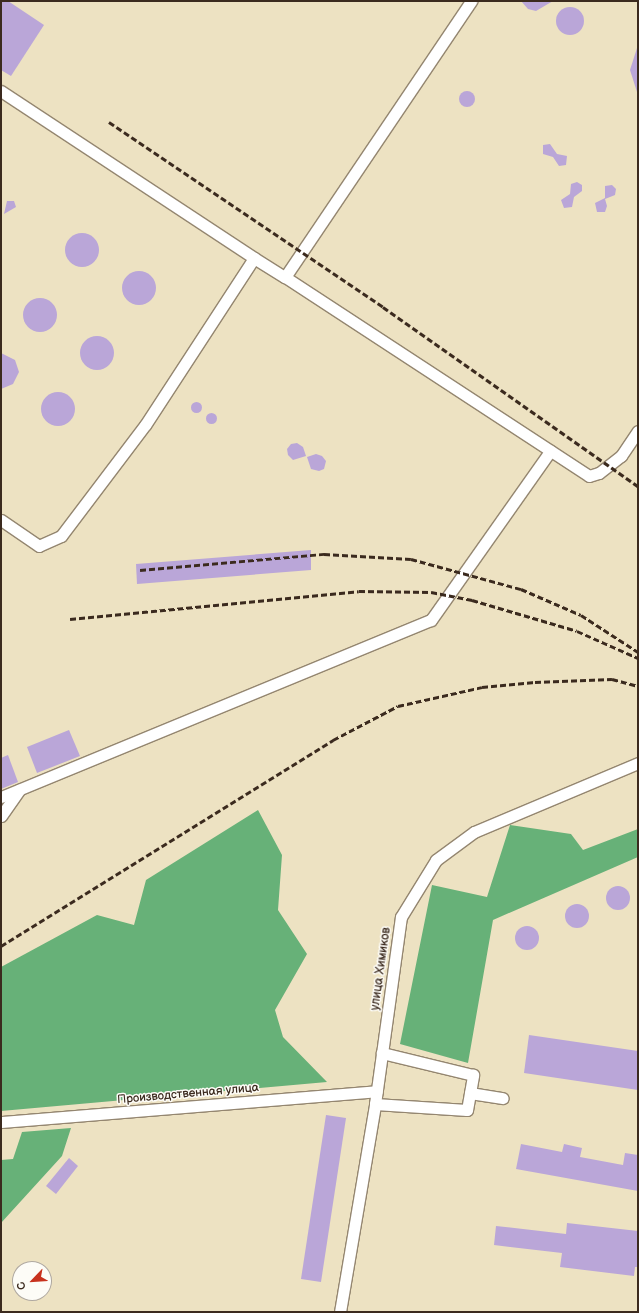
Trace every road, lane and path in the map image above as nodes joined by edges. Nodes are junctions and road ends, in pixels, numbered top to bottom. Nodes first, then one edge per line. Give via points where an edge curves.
1 (471, 1) edge
2 (1, 91) edge
3 (254, 258) junction
4 (285, 277) junction
5 (638, 431) edge
6 (550, 451) junction
7 (1, 520) edge
8 (637, 764) edge
9 (19, 790) junction
10 (1, 797) edge
11 (1, 816) edge
12 (382, 1053) junction
13 (377, 1091) junction
14 (470, 1093) junction
15 (502, 1098) dead end
16 (375, 1104) junction
17 (1, 1122) edge
18 (340, 1312) edge

1 - 4 street
2 - 3 street
3 - 4 street
3 - 7 street via 145,425 60,536 39,546
4 - 6 street
5 - 6 street via 621,456 599,473 589,476
6 - 9 street via 431,620
8 - 12 street, улица Химиков via 474,832 436,860 401,917
9 - 10 street
9 - 11 street
12 - 13 street, улица Химиков
12 - 14 street via 473,1075
13 - 16 street, улица Химиков
13 - 17 street, Производственная улица
14 - 15 street
14 - 16 street via 467,1110
16 - 18 street, улица Химиков

